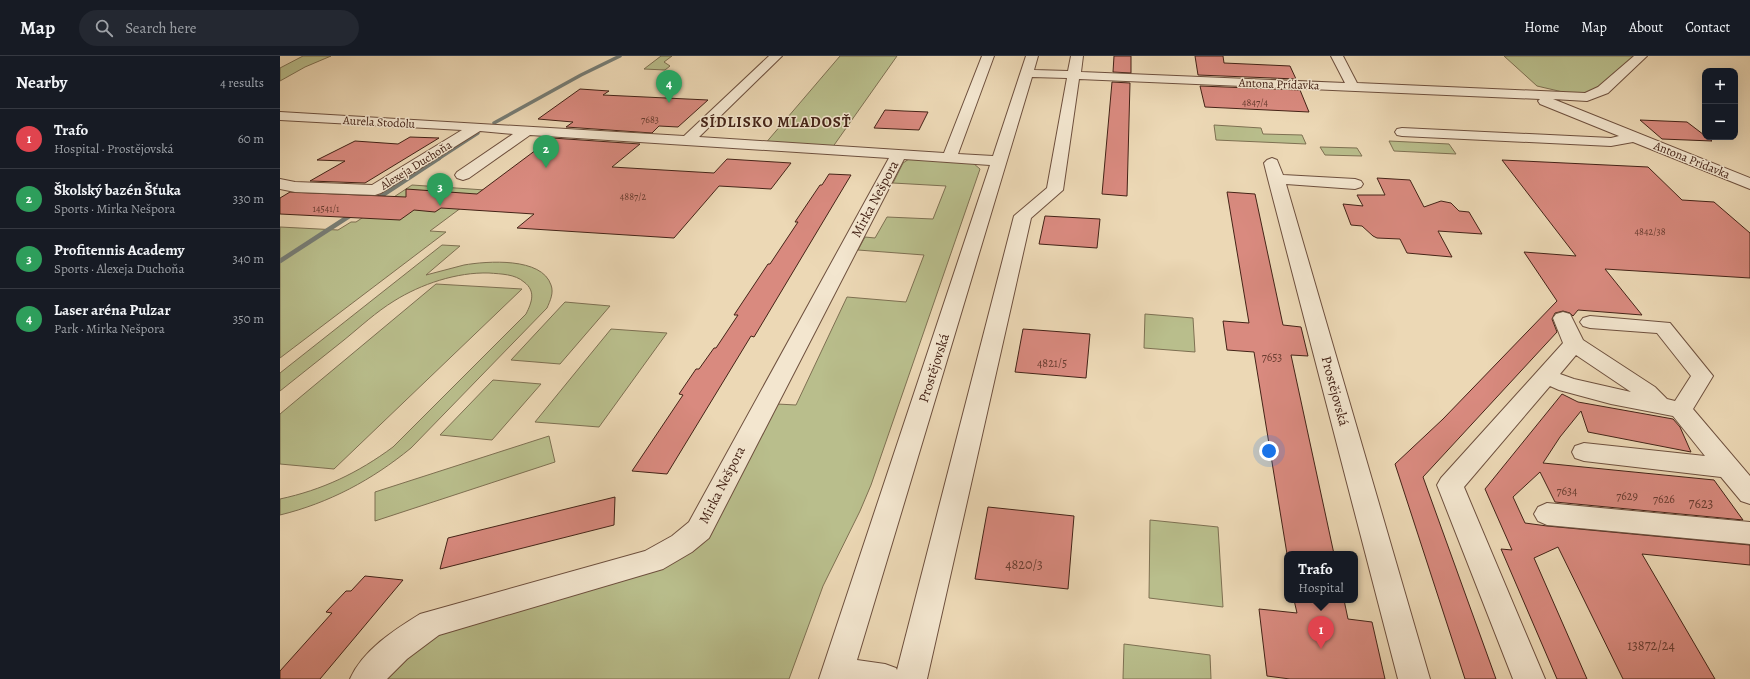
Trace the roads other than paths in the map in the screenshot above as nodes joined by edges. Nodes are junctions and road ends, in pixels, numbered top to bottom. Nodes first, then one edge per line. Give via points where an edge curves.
1 (776, 56) edge
2 (988, 56) edge
3 (1077, 56) edge
4 (1337, 56) edge
5 (1641, 56) edge
6 (1029, 64) edge
7 (1074, 75) junction
8 (1353, 87) junction
9 (1531, 95) junction
10 (1587, 97) junction
11 (1578, 114) junction
12 (280, 116) edge
13 (591, 121) dead end
14 (477, 127) junction
15 (526, 131) junction
16 (1402, 132) dead end
17 (574, 134) junction
18 (1634, 137) junction
19 (687, 141) junction
20 (899, 154) junction
21 (949, 158) junction
22 (1000, 161) junction
23 (463, 175) dead end
24 (280, 184) edge
25 (1355, 184) dead end
26 (1750, 184) edge
27 (1563, 318) dead end
28 (1590, 322) dead end
29 (1574, 344) junction
30 (1546, 376) junction
31 (1670, 407) junction
32 (1584, 452) dead end
33 (1728, 468) junction
34 (1750, 494) edge
35 (1547, 514) dead end
36 (1750, 533) edge
37 (836, 676) edge
38 (366, 679) edge
39 (885, 679) edge
40 (911, 679) edge
41 (1414, 679) edge
42 (1529, 679) edge

1 - 19 street
2 - 21 street
3 - 7 street
4 - 8 street
5 - 10 street, Antona Prídavka via 1603,90
6 - 7 street, Antona Prídavka
6 - 22 street, Prostějovská
7 - 8 street, Antona Prídavka
7 - 40 street via 1055,190 1023,216
8 - 9 street, Antona Prídavka
9 - 10 street, Antona Prídavka
9 - 11 street, Antona Prídavka
10 - 11 street
11 - 18 street, Antona Prídavka
12 - 14 street, Aurela Stodolu
13 - 17 street
14 - 15 street, Mirka Nešpora
14 - 24 street, Alexeja Duchoňa via 375,190 295,187
15 - 17 street, Mirka Nešpora
15 - 23 street
16 - 18 street via 1611,142
17 - 19 street, Mirka Nešpora
18 - 26 street, Antona Prídavka
19 - 20 street, Mirka Nešpora
20 - 21 street, Mirka Nešpora
20 - 38 street, Mirka Nešpora via 699,530 653,562 431,624 390,652
21 - 22 street, Mirka Nešpora
22 - 37 street, Prostějovská
25 - 41 street, Prostějovská via 1274,171
27 - 29 street
28 - 31 street via 1664,328 1702,376
29 - 30 street
29 - 31 street
30 - 31 street via 1567,385
30 - 42 street via 1450,485
31 - 33 street
32 - 33 street
33 - 34 street
35 - 36 street
37 - 39 street

